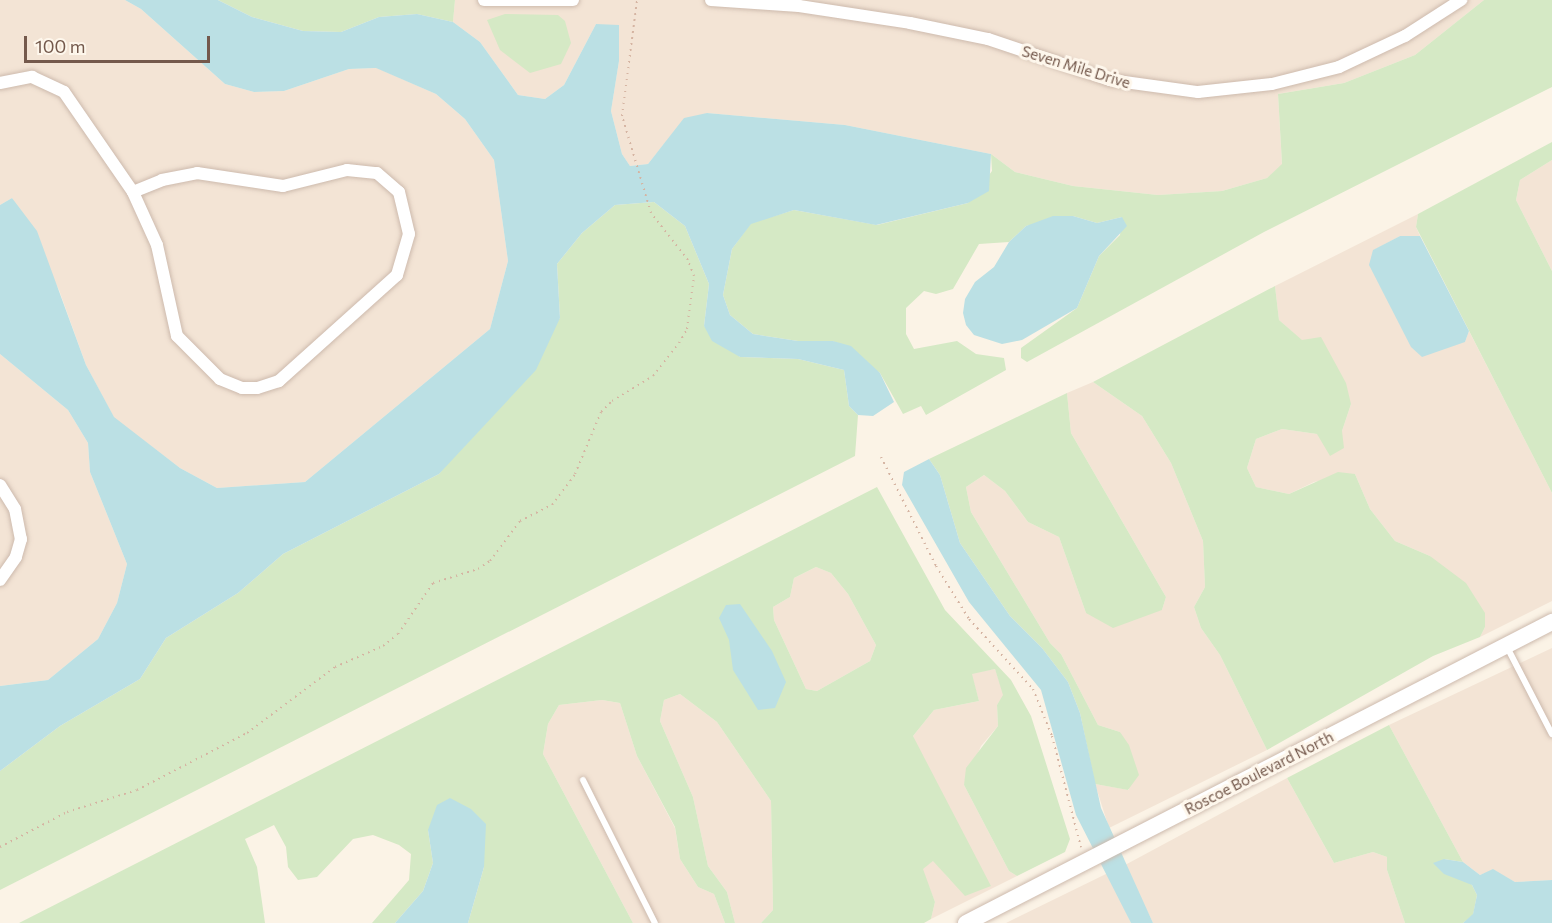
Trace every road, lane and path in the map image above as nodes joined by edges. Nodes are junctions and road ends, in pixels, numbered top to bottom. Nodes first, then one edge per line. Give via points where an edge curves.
1 (484, 0) edge
2 (541, 0) edge
3 (573, 0) edge
4 (637, 0) edge
5 (711, 0) edge
6 (1461, 0) edge
7 (0, 83) edge
8 (134, 192) junction
9 (881, 457) dead end
10 (0, 485) edge
11 (0, 580) edge
12 (1552, 622) edge
13 (1506, 645) junction
14 (1552, 734) edge
15 (583, 780) dead end
16 (0, 847) edge
17 (1091, 859) junction
18 (655, 923) edge
19 (966, 923) edge

1 - 2 street
2 - 3 street
4 - 16 path via 622,116 655,221 688,260 694,276 687,329 653,376 601,412 586,453 552,505 520,521 484,565 433,583 398,634 383,646 335,667 247,733 137,790 67,812
5 - 6 street, Seven Mile Drive via 799,6 910,23 988,39 1110,80 1198,92 1272,84 1339,67 1406,36
7 - 8 street via 32,77 64,92
8 - 8 street via 157,245 177,336 220,379 242,388 268,386 286,377 388,287 408,248 408,217 399,192 384,176 364,170 338,171 283,186 197,173 162,180
9 - 17 path via 936,566 969,619 1033,689
10 - 11 street via 15,509 21,539 16,557
12 - 13 street, Roscoe Boulevard North
13 - 14 lane
13 - 17 street, Roscoe Boulevard North
15 - 18 lane
17 - 19 street, Roscoe Boulevard North

